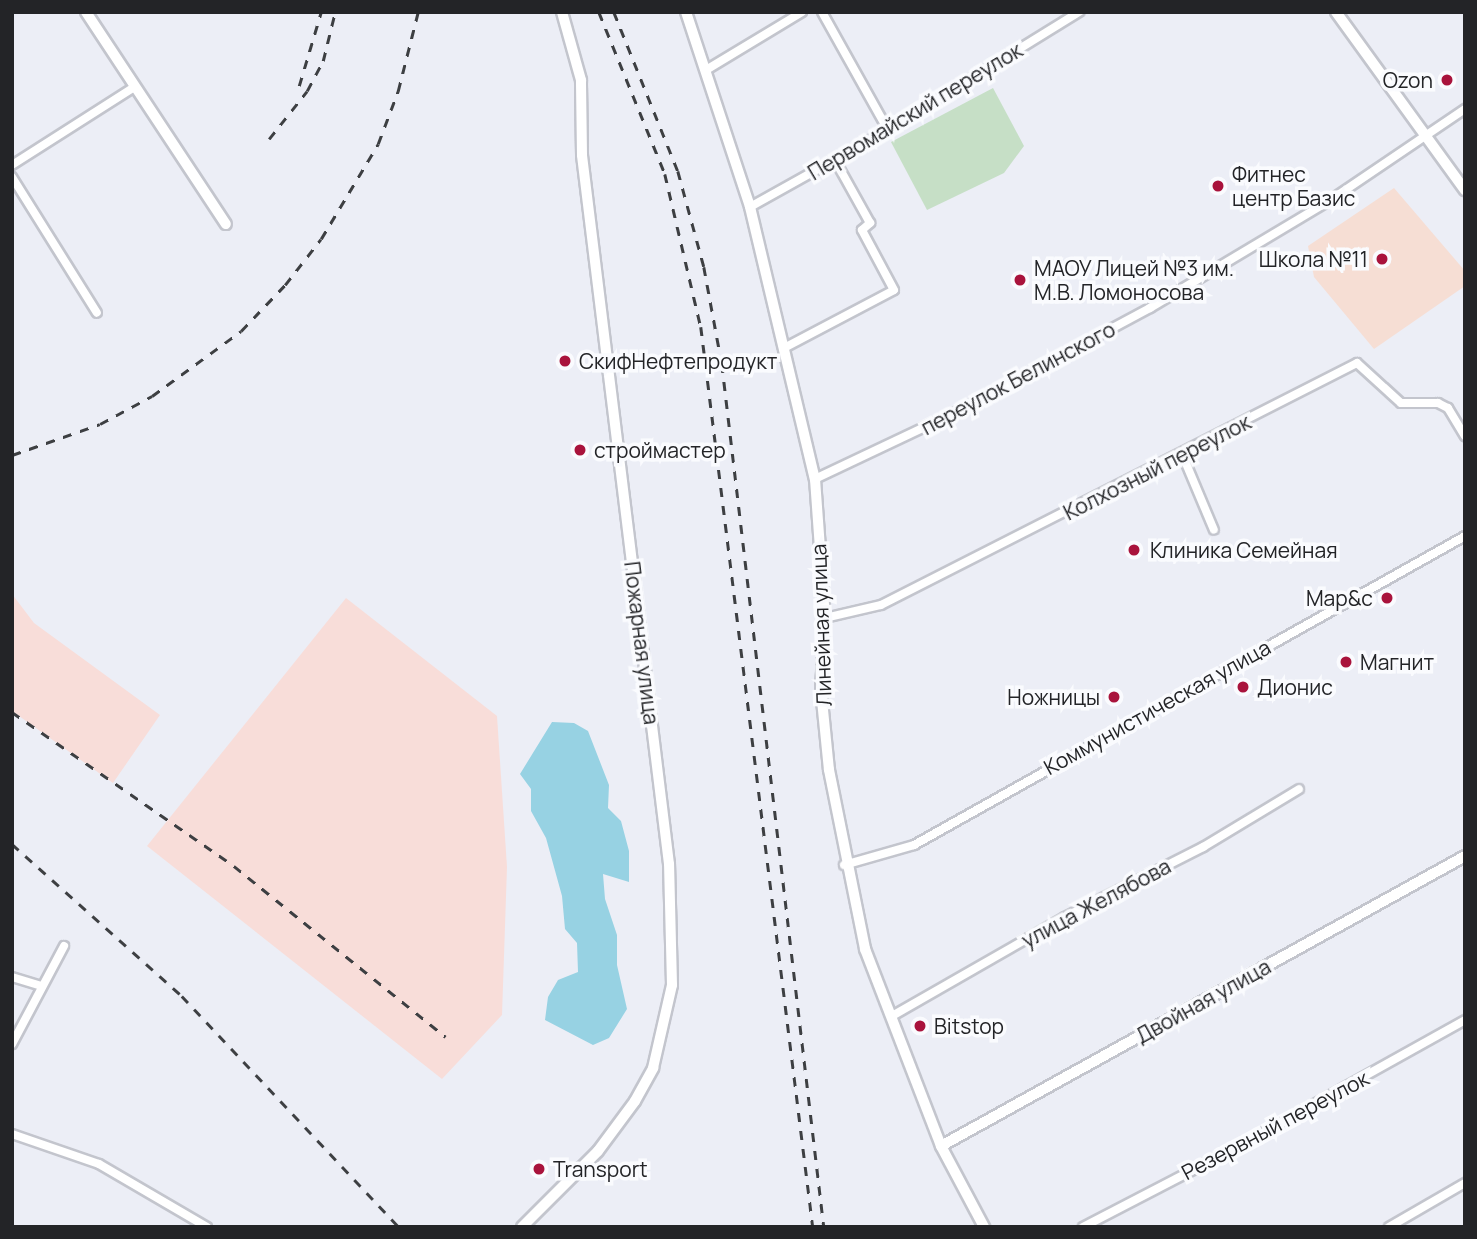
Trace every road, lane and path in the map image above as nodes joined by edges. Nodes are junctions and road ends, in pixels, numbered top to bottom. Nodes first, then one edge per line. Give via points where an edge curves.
1 (86, 12) edge
2 (562, 12) edge
3 (686, 12) edge
4 (802, 12) edge
5 (822, 12) edge
6 (1079, 12) edge
7 (1340, 14) edge
8 (706, 71) junction
9 (134, 88) junction
10 (1465, 108) edge
11 (888, 130) junction
12 (1426, 137) junction
13 (835, 160) junction
14 (12, 165) edge
15 (12, 177) edge
16 (1465, 190) edge
17 (750, 207) junction
18 (226, 224) dead end
19 (97, 313) dead end
20 (784, 348) junction
21 (1465, 436) edge
22 (1182, 454) junction
23 (814, 479) junction
24 (1214, 530) dead end
25 (1465, 536) edge
26 (825, 618) junction
27 (1299, 789) dead end
28 (1465, 856) edge
29 (844, 865) junction
30 (64, 946) dead end
31 (12, 977) edge
32 (41, 986) junction
33 (892, 1016) junction
34 (1465, 1020) edge
35 (12, 1044) edge
36 (12, 1134) edge
37 (941, 1146) junction
38 (1465, 1183) edge
39 (206, 1227) edge
40 (522, 1227) edge
41 (984, 1227) edge
42 (1083, 1227) edge
43 (1389, 1227) edge

1 - 9 street
2 - 40 street, Пожарная улица via 581,80 582,155 669,864 672,985 653,1068 635,1101 598,1151
3 - 8 street, Линейная улица
4 - 8 street
5 - 11 street
6 - 11 street, Первомайский переулок
7 - 12 street
8 - 17 street, Линейная улица
9 - 14 street
9 - 18 street
10 - 12 street, переулок Белинского
11 - 13 street, Первомайский переулок
12 - 16 street
12 - 23 street, переулок Белинского via 1150,308 958,411
13 - 17 street, Первомайский переулок
13 - 20 street via 870,223 862,230 894,290
15 - 19 street
17 - 20 street, Линейная улица
20 - 23 street, Линейная улица
21 - 22 street, Колхозный переулок via 1448,408 1437,403 1401,403 1357,363
22 - 24 street
22 - 26 street, Колхозный переулок via 881,605
23 - 26 street, Линейная улица
25 - 29 street, Коммунистическая улица via 914,845
26 - 29 street, Линейная улица via 821,690
27 - 33 street, улица Желябова via 1203,847 1065,917
28 - 37 street, Двойная улица
29 - 33 street, Линейная улица via 864,949
30 - 32 street
31 - 32 street
32 - 35 street
33 - 37 street, Линейная улица
34 - 42 street, Резервный переулок
36 - 39 street via 99,1164
37 - 41 street, Линейная улица
38 - 43 street

